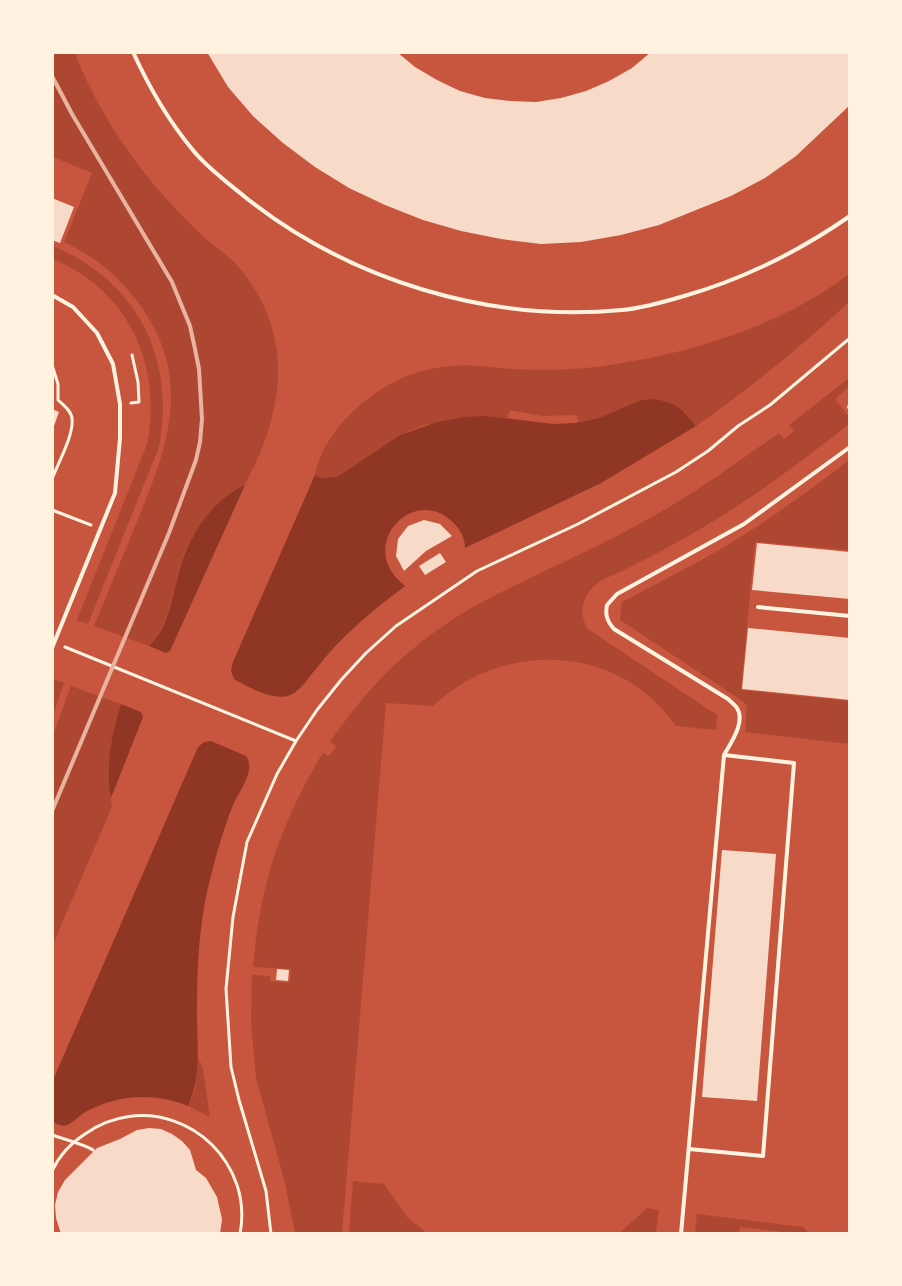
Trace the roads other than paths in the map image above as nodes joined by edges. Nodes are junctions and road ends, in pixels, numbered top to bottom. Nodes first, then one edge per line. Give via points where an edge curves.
1 (133, 52) edge
2 (850, 216) edge
3 (52, 295) edge
4 (850, 447) edge
5 (758, 607) dead end
6 (850, 616) edge
7 (52, 648) edge
8 (724, 755) junction
9 (689, 1149) junction
10 (681, 1234) edge

1 - 2 lane via 157,101 192,150 258,207 331,252 402,282 452,297 494,305 581,312 624,310 664,302 706,290 785,256
3 - 7 lane via 73,307 97,333 113,364 120,404 115,493
4 - 8 lane via 744,524 617,594 607,605 606,616 614,629 728,699 737,708 738,730
5 - 6 lane
8 - 9 lane
8 - 9 lane via 794,763 763,1156
9 - 10 lane

